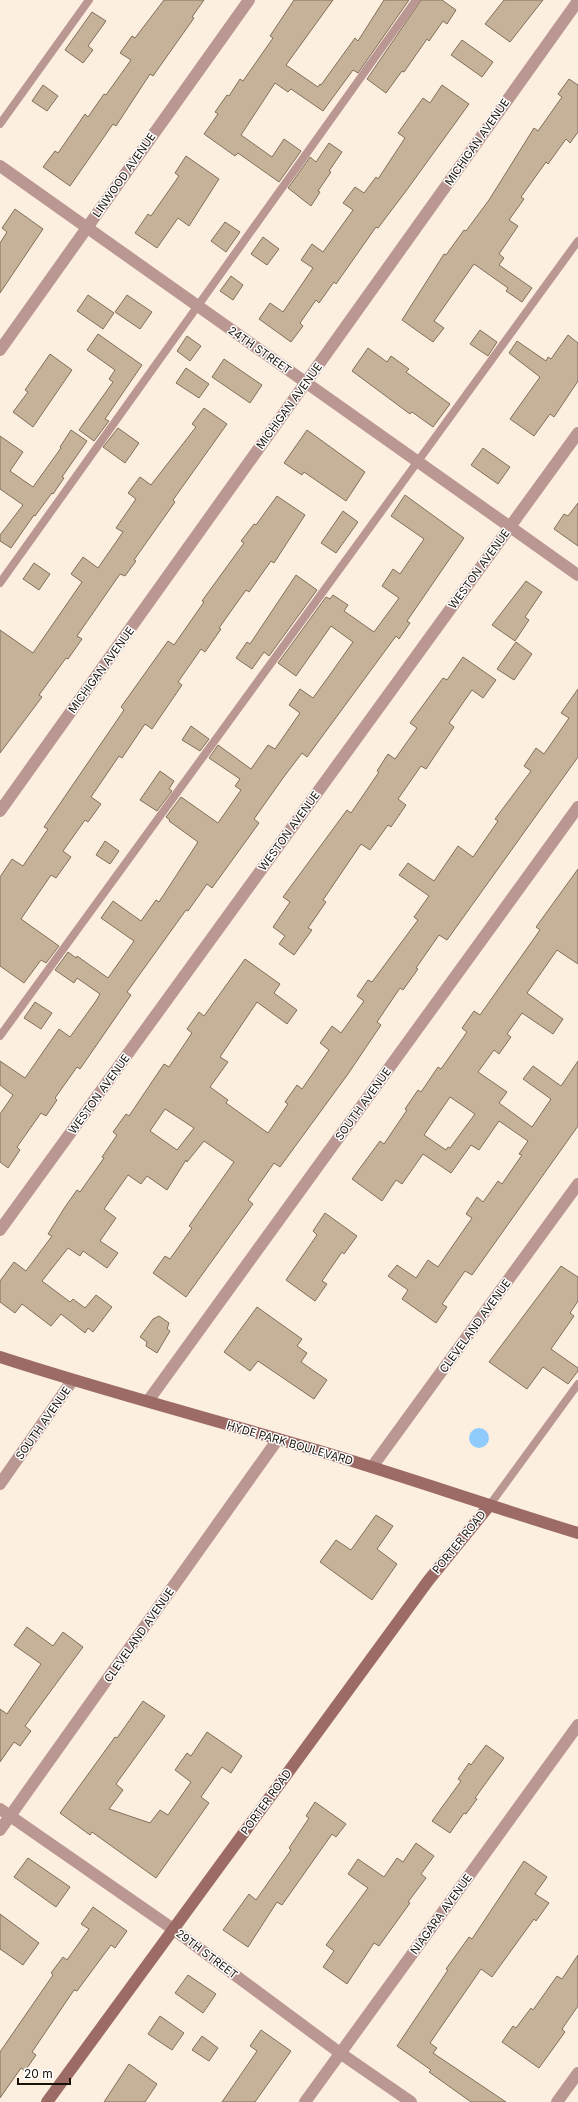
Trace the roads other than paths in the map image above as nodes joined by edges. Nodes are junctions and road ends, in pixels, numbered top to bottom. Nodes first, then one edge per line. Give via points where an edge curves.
1 (89, 0) edge
2 (249, 0) edge
3 (416, 0) edge
4 (578, 1) edge
5 (0, 124) edge
6 (0, 166) edge
7 (86, 227) junction
8 (578, 241) edge
9 (197, 306) junction
10 (0, 350) edge
11 (306, 383) junction
12 (578, 433) edge
13 (418, 462) junction
14 (510, 527) junction
15 (578, 575) edge
16 (0, 583) edge
17 (578, 807) edge
18 (0, 811) edge
19 (0, 1036) edge
20 (578, 1184) edge
21 (0, 1230) edge
22 (0, 1357) edge
23 (72, 1381) junction
24 (578, 1384) edge
25 (148, 1401) junction
26 (278, 1439) junction
27 (372, 1467) junction
28 (0, 1484) edge
29 (489, 1506) junction
30 (578, 1533) edge
31 (578, 1725) edge
32 (0, 1809) edge
33 (10, 1816) junction
34 (0, 1830) edge
35 (173, 1929) junction
36 (340, 2053) junction
37 (578, 2073) edge
38 (47, 2102) edge
39 (304, 2102) edge
40 (411, 2102) edge
41 (557, 2102) edge

1 - 5 lane
2 - 7 street, LINWOOD AVENUE
3 - 9 lane
4 - 11 street, MICHIGAN AVENUE
6 - 7 street, 24TH STREET
7 - 9 street, 24TH STREET
7 - 10 street, LINWOOD AVENUE
8 - 13 lane
9 - 11 street, 24TH STREET
9 - 16 lane
11 - 13 street, 24TH STREET
11 - 18 street, MICHIGAN AVENUE
12 - 14 street, WESTON AVENUE
13 - 14 street, 24TH STREET
13 - 19 lane
14 - 15 street, 24TH STREET
14 - 21 street, WESTON AVENUE
17 - 25 street, SOUTH AVENUE
20 - 27 street, CLEVELAND AVENUE
22 - 23 main road, HYDE PARK BOULEVARD
23 - 25 main road, HYDE PARK BOULEVARD
23 - 28 street, SOUTH AVENUE
24 - 29 lane
25 - 26 main road, HYDE PARK BOULEVARD
26 - 27 main road, HYDE PARK BOULEVARD
26 - 33 street, CLEVELAND AVENUE
27 - 29 main road, HYDE PARK BOULEVARD
29 - 30 main road, HYDE PARK BOULEVARD
29 - 35 main road, PORTER ROAD via 428,1581
31 - 36 street, NIAGARA AVENUE
32 - 33 street, 29TH STREET
33 - 34 street, CLEVELAND AVENUE
33 - 35 street, 29TH STREET
35 - 36 street, 29TH STREET
35 - 38 main road, PORTER ROAD
36 - 39 street, NIAGARA AVENUE
36 - 40 street, 29TH STREET
37 - 41 street

